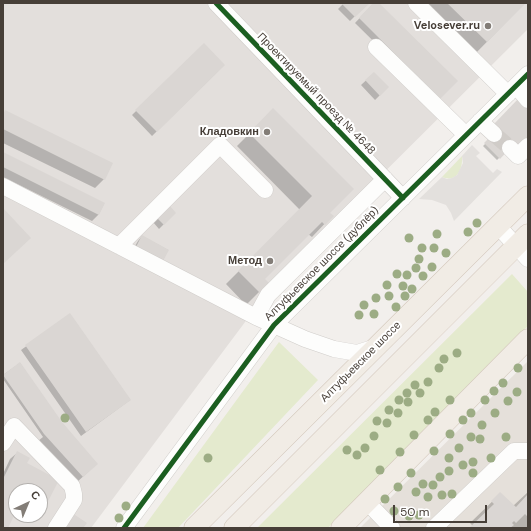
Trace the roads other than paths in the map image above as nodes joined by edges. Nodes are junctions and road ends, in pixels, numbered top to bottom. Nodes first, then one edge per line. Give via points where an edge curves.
1 (216, 3) edge
2 (416, 3) edge
3 (376, 47) dead end
4 (528, 74) edge
5 (512, 90) junction
6 (528, 100) edge
7 (480, 121) junction
8 (494, 134) tunnel mouth
9 (466, 135) junction
10 (528, 146) edge
11 (510, 148) tunnel mouth
12 (385, 179) junction
13 (3, 186) edge
14 (265, 190) dead end
15 (528, 196) edge
16 (403, 198) junction
17 (498, 226) junction
18 (119, 246) junction
19 (524, 246) edge
20 (256, 317) junction
21 (274, 325) junction
22 (528, 339) edge
23 (376, 346) junction
24 (3, 443) edge
25 (528, 451) edge
26 (367, 502) junction
27 (56, 528) edge
28 (124, 528) edge
29 (194, 528) edge
30 (234, 528) edge
31 (341, 528) edge
32 (392, 528) edge
33 (434, 528) edge

1 - 12 street, Проектируемый проезд № 4648
2 - 5 street
3 - 9 street
4 - 5 street, Алтуфьевское шоссе (дублёр)
5 - 6 street
5 - 7 street, Алтуфьевское шоссе (дублёр)
7 - 8 street
7 - 9 street, Алтуфьевское шоссе (дублёр)
9 - 16 street, Алтуфьевское шоссе (дублёр)
10 - 11 street via 518,156
12 - 16 street, Проектируемый проезд № 4648
12 - 20 street via 268,295
13 - 18 street
14 - 18 street via 220,145
15 - 17 main road, Алтуфьевское шоссе
16 - 21 street, Алтуфьевское шоссе (дублёр)
17 - 19 street
17 - 23 main road, Алтуфьевское шоссе
18 - 20 street
19 - 30 main road
20 - 21 street
21 - 23 street via 334,349 357,352
21 - 28 street, Алтуфьевское шоссе (дублёр)
22 - 26 main road
23 - 29 main road, Алтуфьевское шоссе
24 - 27 street via 14,426 72,486 74,500
25 - 33 street via 514,452
26 - 31 main road
26 - 32 street

